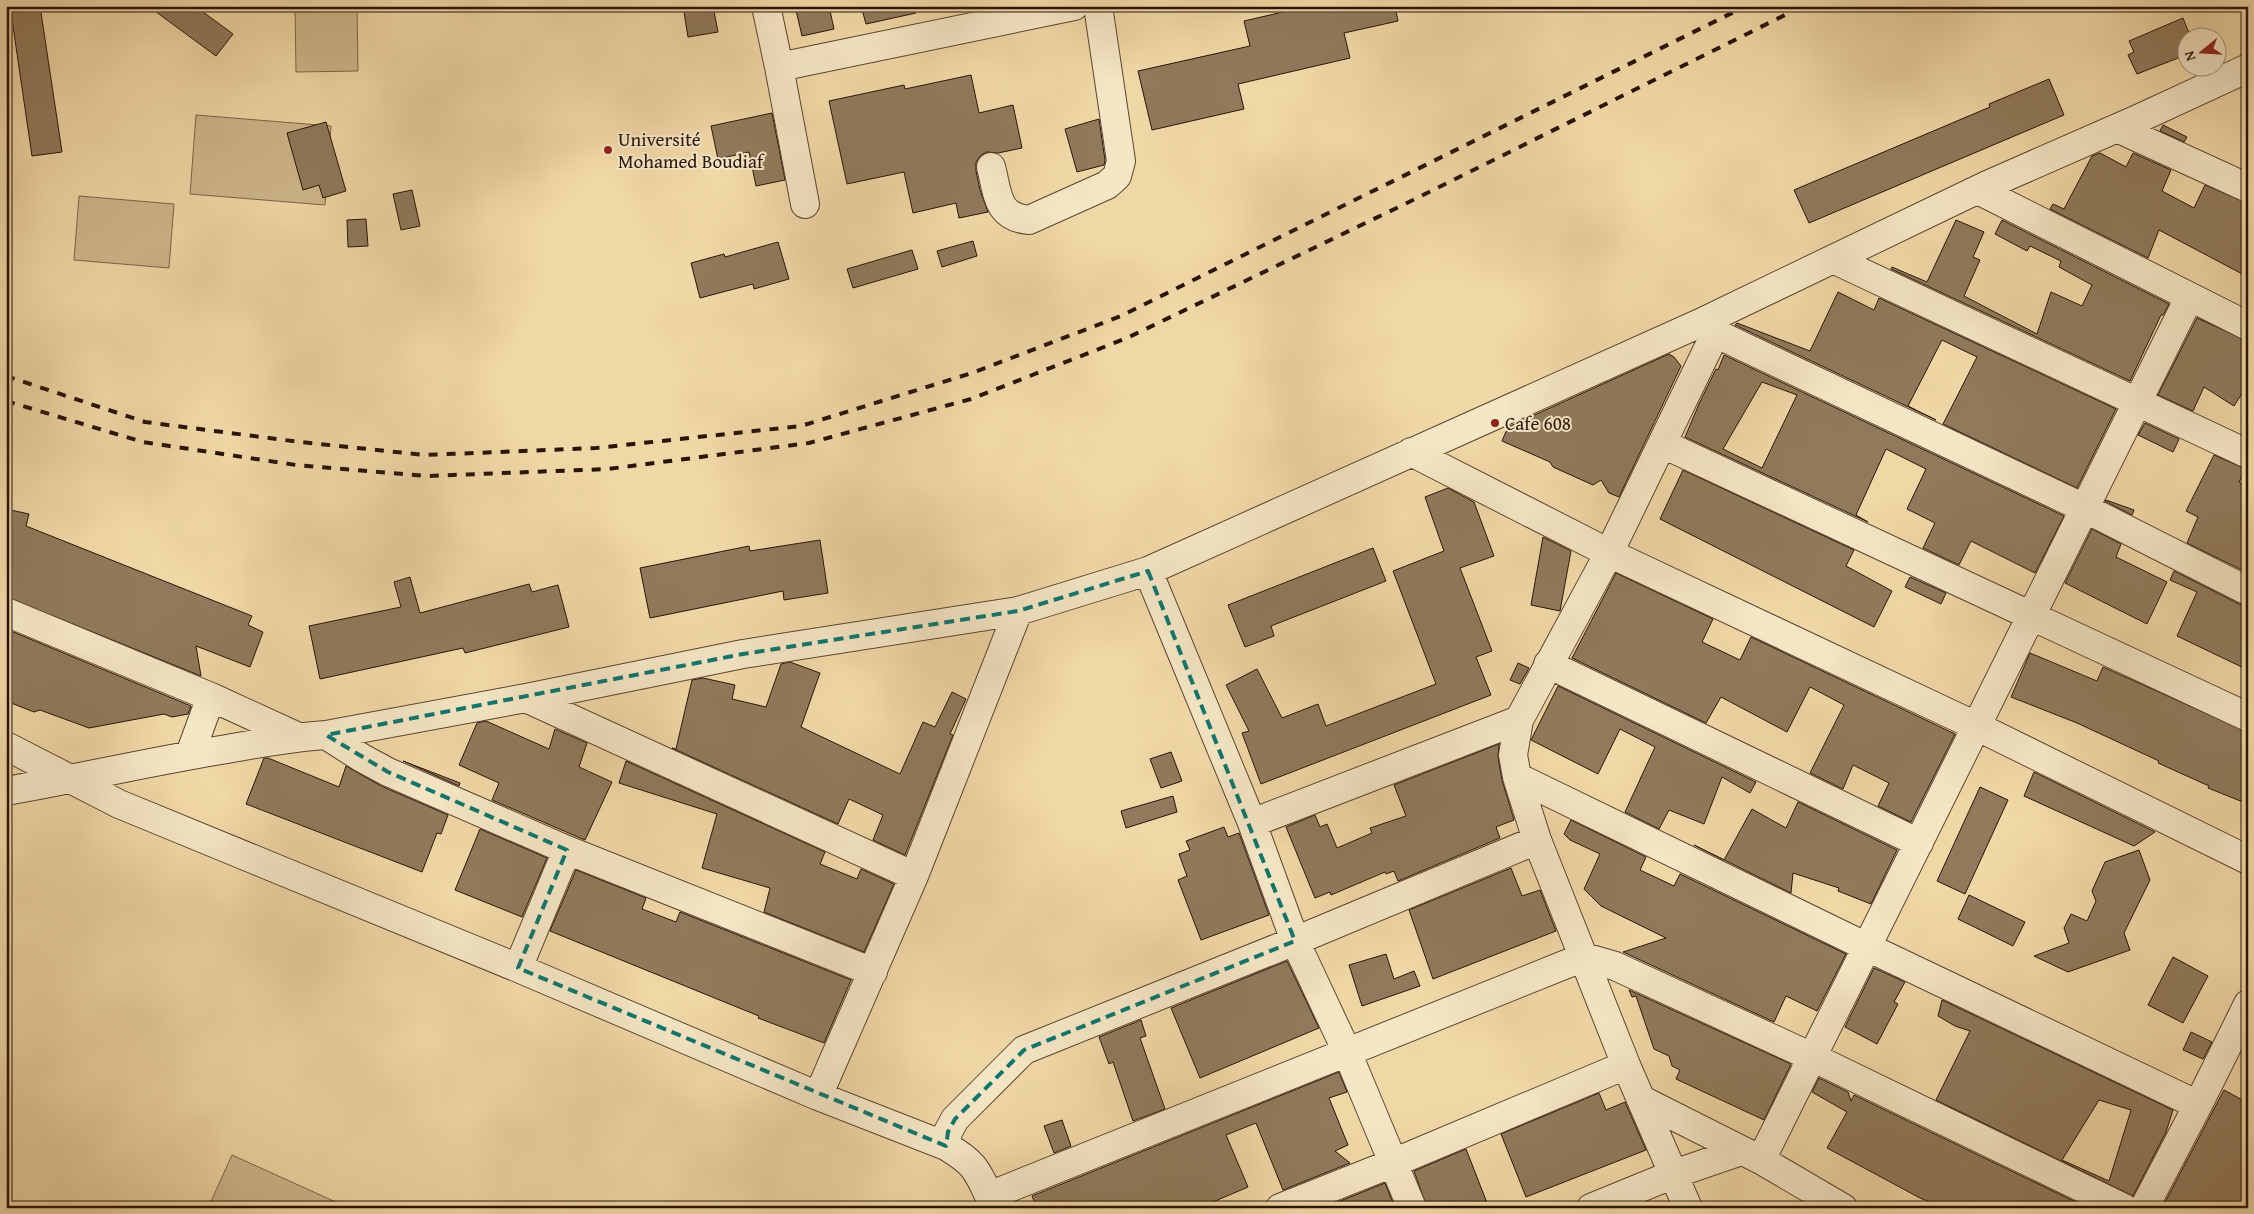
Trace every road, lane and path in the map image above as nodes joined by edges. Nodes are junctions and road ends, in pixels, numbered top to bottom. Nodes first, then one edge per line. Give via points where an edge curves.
1 (766, 6) edge
2 (1074, 6) edge
3 (1098, 6) edge
4 (779, 67) junction
5 (2248, 68) edge
6 (2117, 128) junction
7 (991, 166) dead end
8 (2248, 188) edge
9 (1978, 190) junction
10 (805, 204) dead end
11 (1835, 260) junction
12 (2189, 298) junction
13 (2248, 326) edge
14 (1707, 329) junction
15 (2137, 402) junction
16 (1663, 444) junction
17 (1411, 452) junction
18 (2248, 454) edge
19 (2084, 508) junction
20 (1610, 552) junction
21 (1148, 571) junction
22 (2248, 591) edge
23 (1018, 611) junction
24 (6, 612) edge
25 (2031, 615) junction
26 (1548, 664) junction
27 (211, 697) junction
28 (526, 698) junction
29 (2248, 716) edge
30 (1519, 720) junction
31 (1976, 726) junction
32 (326, 734) junction
33 (296, 736) junction
34 (6, 746) edge
35 (190, 754) junction
36 (1517, 778) junction
37 (71, 780) junction
38 (6, 791) edge
39 (1252, 823) junction
40 (1537, 840) junction
41 (1919, 843) junction
42 (567, 850) junction
43 (2248, 860) edge
44 (914, 876) junction
45 (1295, 941) junction
46 (1866, 947) junction
47 (1584, 957) junction
48 (518, 968) junction
49 (873, 972) junction
50 (2248, 1004) edge
51 (1346, 1052) junction
52 (1812, 1057) junction
53 (1626, 1065) junction
54 (818, 1096) junction
55 (1642, 1100) junction
56 (2198, 1105) junction
57 (946, 1146) junction
58 (1751, 1155) junction
59 (1393, 1163) junction
60 (1674, 1174) junction
61 (992, 1202) edge
62 (1280, 1208) edge
63 (1412, 1208) edge
64 (1591, 1208) edge
65 (1688, 1208) edge
66 (1843, 1208) edge
67 (2124, 1208) edge
68 (2144, 1208) edge

1 - 4 street
2 - 4 street
3 - 7 street via 1121,161 1117,176 1107,185 1029,220 1016,219 1006,213 1000,203
4 - 10 street
5 - 6 street
6 - 8 street
6 - 9 street
9 - 11 street
9 - 12 street
11 - 14 street
11 - 15 street
12 - 13 street
12 - 15 street
14 - 16 street
14 - 17 street
14 - 19 street
15 - 18 street
15 - 19 street
16 - 20 street
16 - 25 street
17 - 20 street
17 - 21 street
19 - 22 street
19 - 25 street
20 - 26 street
20 - 31 street
21 - 23 street
21 - 39 street
23 - 28 street via 743,654
23 - 44 street
24 - 27 street
25 - 29 street
25 - 31 street
26 - 30 street
26 - 41 street
27 - 33 street
27 - 35 street
28 - 32 street
28 - 44 street
30 - 36 street via 1513,755
30 - 39 street
31 - 41 street
31 - 43 street
32 - 33 street
32 - 42 street via 388,772
33 - 35 street
34 - 37 street
35 - 37 street
36 - 40 street
36 - 46 street
37 - 38 street
37 - 48 street via 119,804
39 - 45 street
40 - 45 street
40 - 47 street
41 - 46 street
42 - 48 street
42 - 49 street
44 - 49 street
45 - 51 street
45 - 57 street via 1024,1050 955,1119 948,1132
46 - 52 street
46 - 56 street
47 - 51 street
47 - 52 street via 1615,966
47 - 53 street
48 - 54 street
49 - 54 street
50 - 56 street
51 - 59 street
51 - 61 street
52 - 58 street
52 - 67 street
53 - 55 street
53 - 59 street
54 - 57 street
55 - 58 street
55 - 60 street
56 - 68 street
57 - 61 street via 965,1157 977,1170
58 - 60 street
58 - 66 street
59 - 62 street
59 - 63 street
60 - 64 street
60 - 65 street

